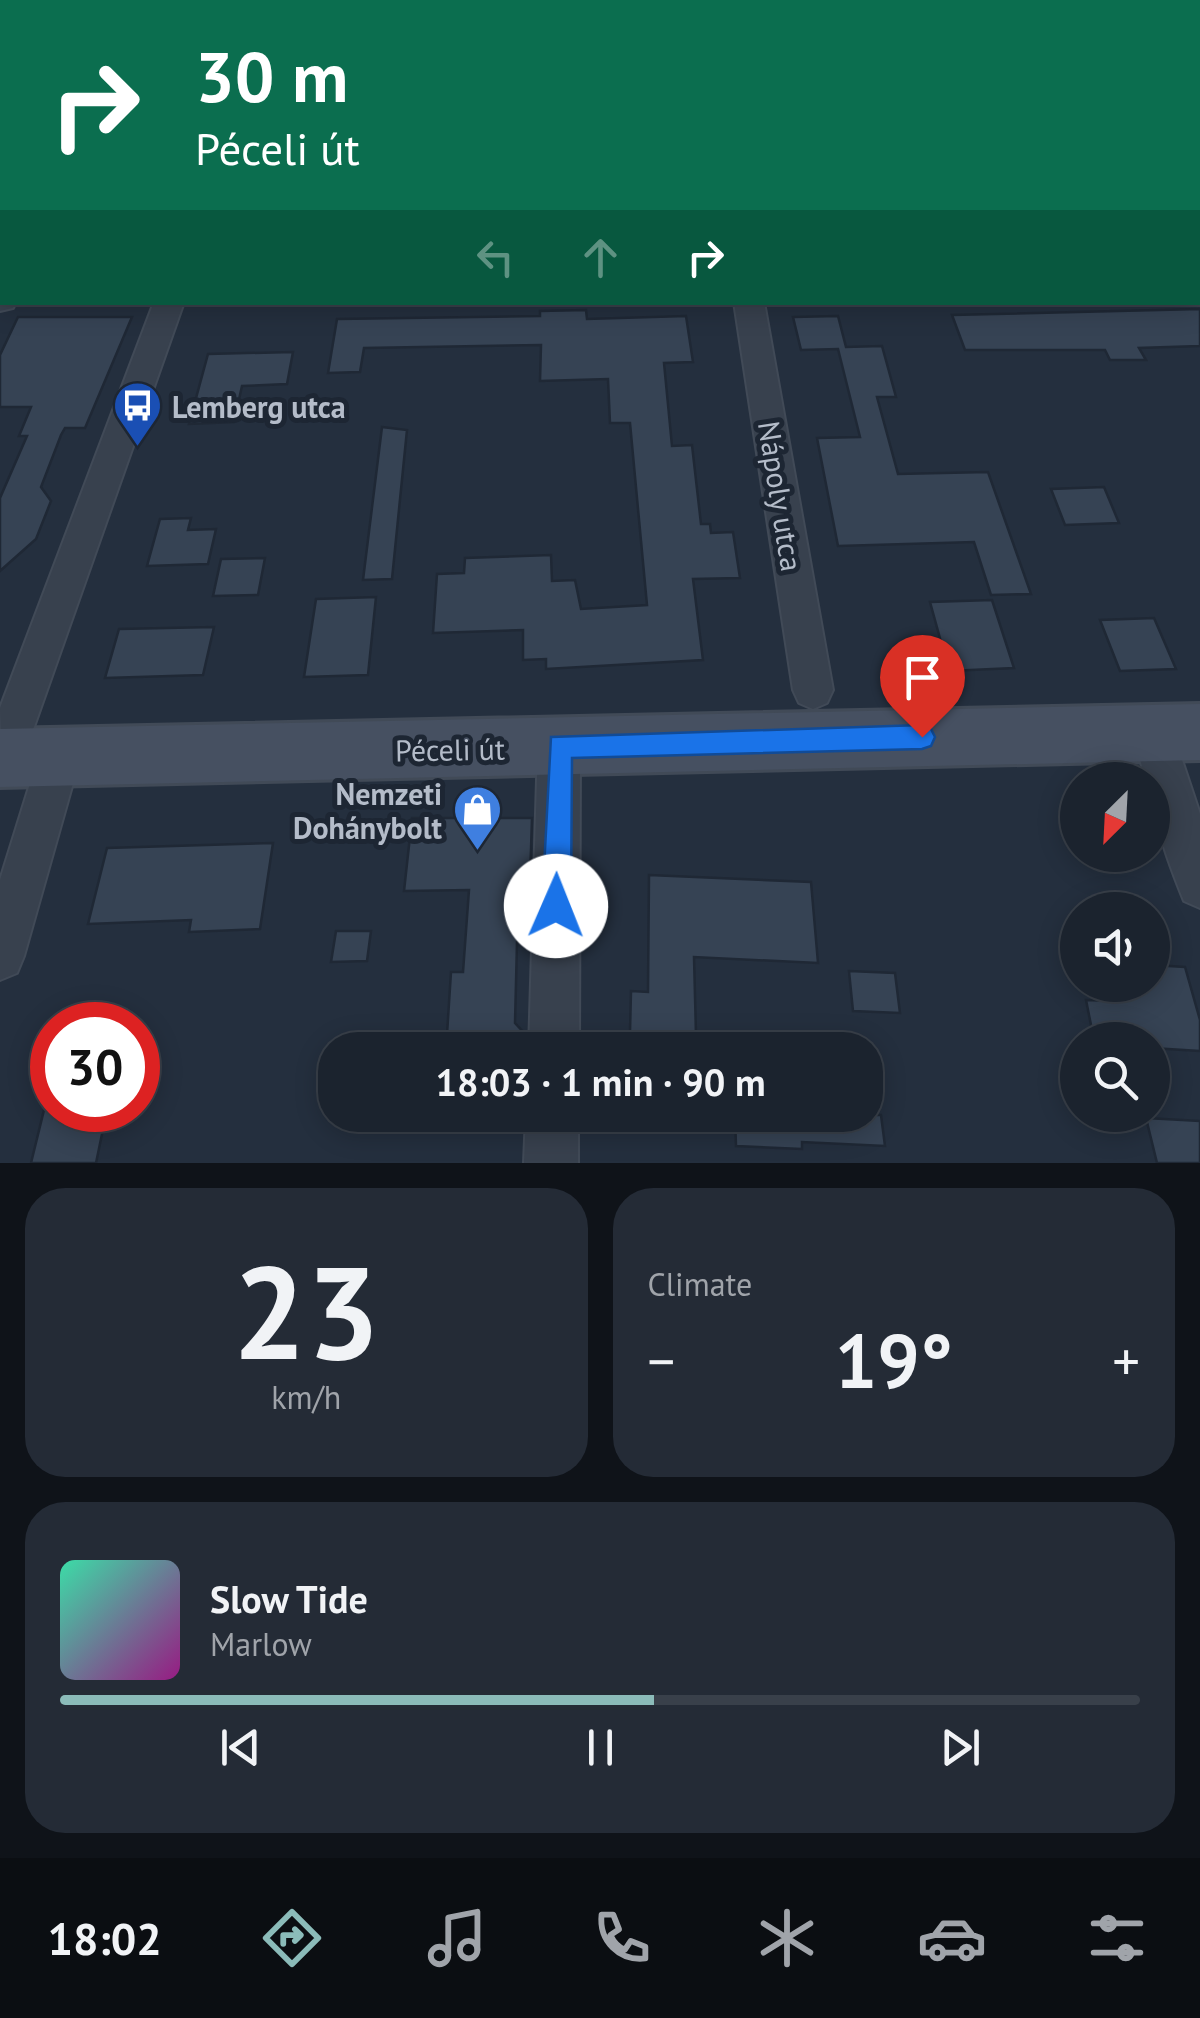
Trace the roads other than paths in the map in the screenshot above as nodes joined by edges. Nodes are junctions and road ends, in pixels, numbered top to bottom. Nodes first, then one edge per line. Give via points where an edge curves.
1 (168, 305) edge
2 (749, 305) edge
3 (813, 690) dead end
4 (1176, 732) edge
5 (560, 746) junction
6 (1, 758) edge
7 (59, 758) junction
8 (1200, 885) edge
9 (0, 956) edge
10 (554, 1032) edge
11 (552, 1132) edge
12 (551, 1163) edge

1 - 6 street
2 - 3 street, Nápoly utca
4 - 5 main road, Péceli út
4 - 8 street
5 - 7 main road, Péceli út
5 - 10 street
6 - 7 main road, Péceli út
7 - 9 street
11 - 12 street

